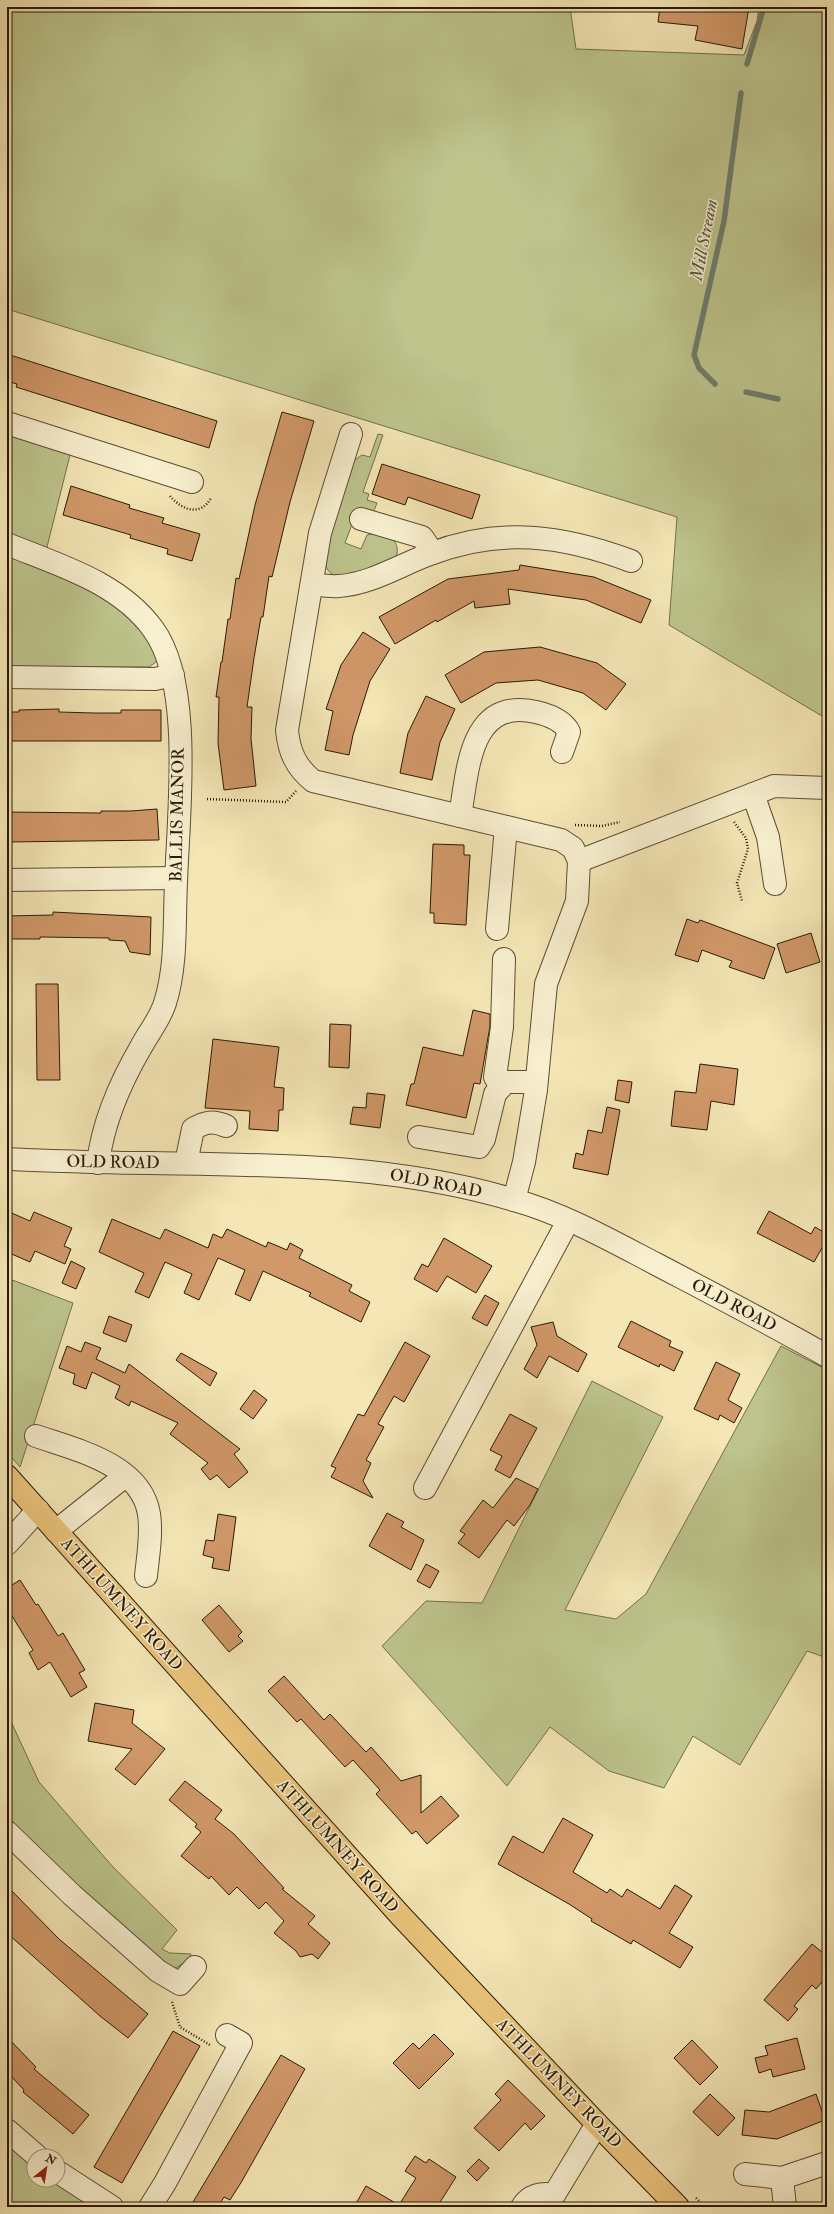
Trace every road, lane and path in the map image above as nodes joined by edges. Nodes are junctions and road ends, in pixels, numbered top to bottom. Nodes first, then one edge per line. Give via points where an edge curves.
1 (7, 423) edge
2 (351, 434) dead end
3 (192, 482) dead end
4 (361, 519) dead end
5 (7, 544) edge
6 (433, 553) junction
7 (631, 561) dead end
8 (312, 584) junction
9 (173, 675) junction
10 (7, 677) edge
11 (562, 752) dead end
12 (309, 778) junction
13 (827, 788) edge
14 (207, 799) dead end
15 (755, 802) junction
16 (460, 816) junction
17 (622, 822) dead end
18 (570, 823) dead end
19 (506, 827) junction
20 (579, 861) junction
21 (176, 878) junction
22 (7, 880) edge
23 (774, 884) dead end
24 (742, 900) dead end
25 (497, 930) dead end
26 (504, 959) dead end
27 (536, 1082) junction
28 (501, 1087) junction
29 (226, 1126) dead end
30 (418, 1137) dead end
31 (7, 1159) edge
32 (98, 1163) junction
33 (186, 1163) junction
34 (514, 1200) junction
35 (568, 1220) junction
36 (827, 1356) edge
37 (36, 1436) dead end
38 (7, 1476) edge
39 (125, 1476) junction
40 (425, 1488) dead end
41 (38, 1510) junction
42 (56, 1531) junction
43 (7, 1544) edge
44 (146, 1576) dead end
45 (7, 1832) edge
46 (195, 1967) dead end
47 (180, 1984) junction
48 (227, 2035) dead end
49 (232, 2058) junction
50 (597, 2124) junction
51 (7, 2130) edge
52 (28, 2148) edge
53 (827, 2163) edge
54 (744, 2174) dead end
55 (66, 2177) edge
56 (782, 2178) junction
57 (112, 2207) edge
58 (150, 2207) edge
59 (522, 2207) edge
60 (678, 2207) edge
61 (785, 2207) edge

1 - 3 street
2 - 8 street via 320,533
4 - 6 street via 422,537
5 - 9 street, BALLIS MANOR via 88,578 109,589 136,609 166,650
6 - 7 street via 467,543 505,537 536,536 605,551
6 - 8 street via 360,583 338,587
8 - 12 street via 287,730 288,744 294,759
9 - 10 street via 155,679
9 - 21 street, BALLIS MANOR via 179,710 180,825
11 - 16 street via 569,732 557,719 532,711 508,712 486,722 472,751
12 - 14 path via 286,802
12 - 16 street via 330,786
13 - 15 street via 774,786
15 - 20 street
15 - 23 street via 768,837
15 - 24 path via 731,819 746,838 748,849 737,883
16 - 19 street
17 - 18 path via 602,826
19 - 20 street via 561,840 573,848
19 - 25 street
20 - 27 street via 577,901 546,984
21 - 22 street
21 - 32 street, BALLIS MANOR via 172,971 165,1003 121,1086 105,1126
26 - 28 street via 502,1027 495,1077
27 - 28 street via 505,1082
27 - 34 street via 524,1162
28 - 30 street via 495,1094 484,1139 479,1147
29 - 33 street via 217,1122 205,1122 193,1129
31 - 32 street, OLD ROAD
32 - 33 street, OLD ROAD
33 - 34 street, OLD ROAD via 278,1164 397,1175 460,1185
34 - 35 street, OLD ROAD
35 - 36 street, OLD ROAD via 619,1244
35 - 40 street
37 - 39 street via 99,1458
38 - 41 main road, ATHLUMNEY ROAD
39 - 42 street
39 - 44 street via 145,1499 149,1513
41 - 42 main road, ATHLUMNEY ROAD
41 - 43 street
42 - 50 main road, ATHLUMNEY ROAD via 395,1909
45 - 47 street via 72,1895 158,1971
46 - 47 street
47 - 49 path via 166,1995 174,2006 180,2027
48 - 49 street via 241,2043
49 - 58 street via 165,2184
50 - 59 street via 554,2195 545,2193 533,2196
50 - 60 main road, ATHLUMNEY ROAD
51 - 52 street
53 - 56 street
54 - 56 street
55 - 57 street
56 - 61 street

